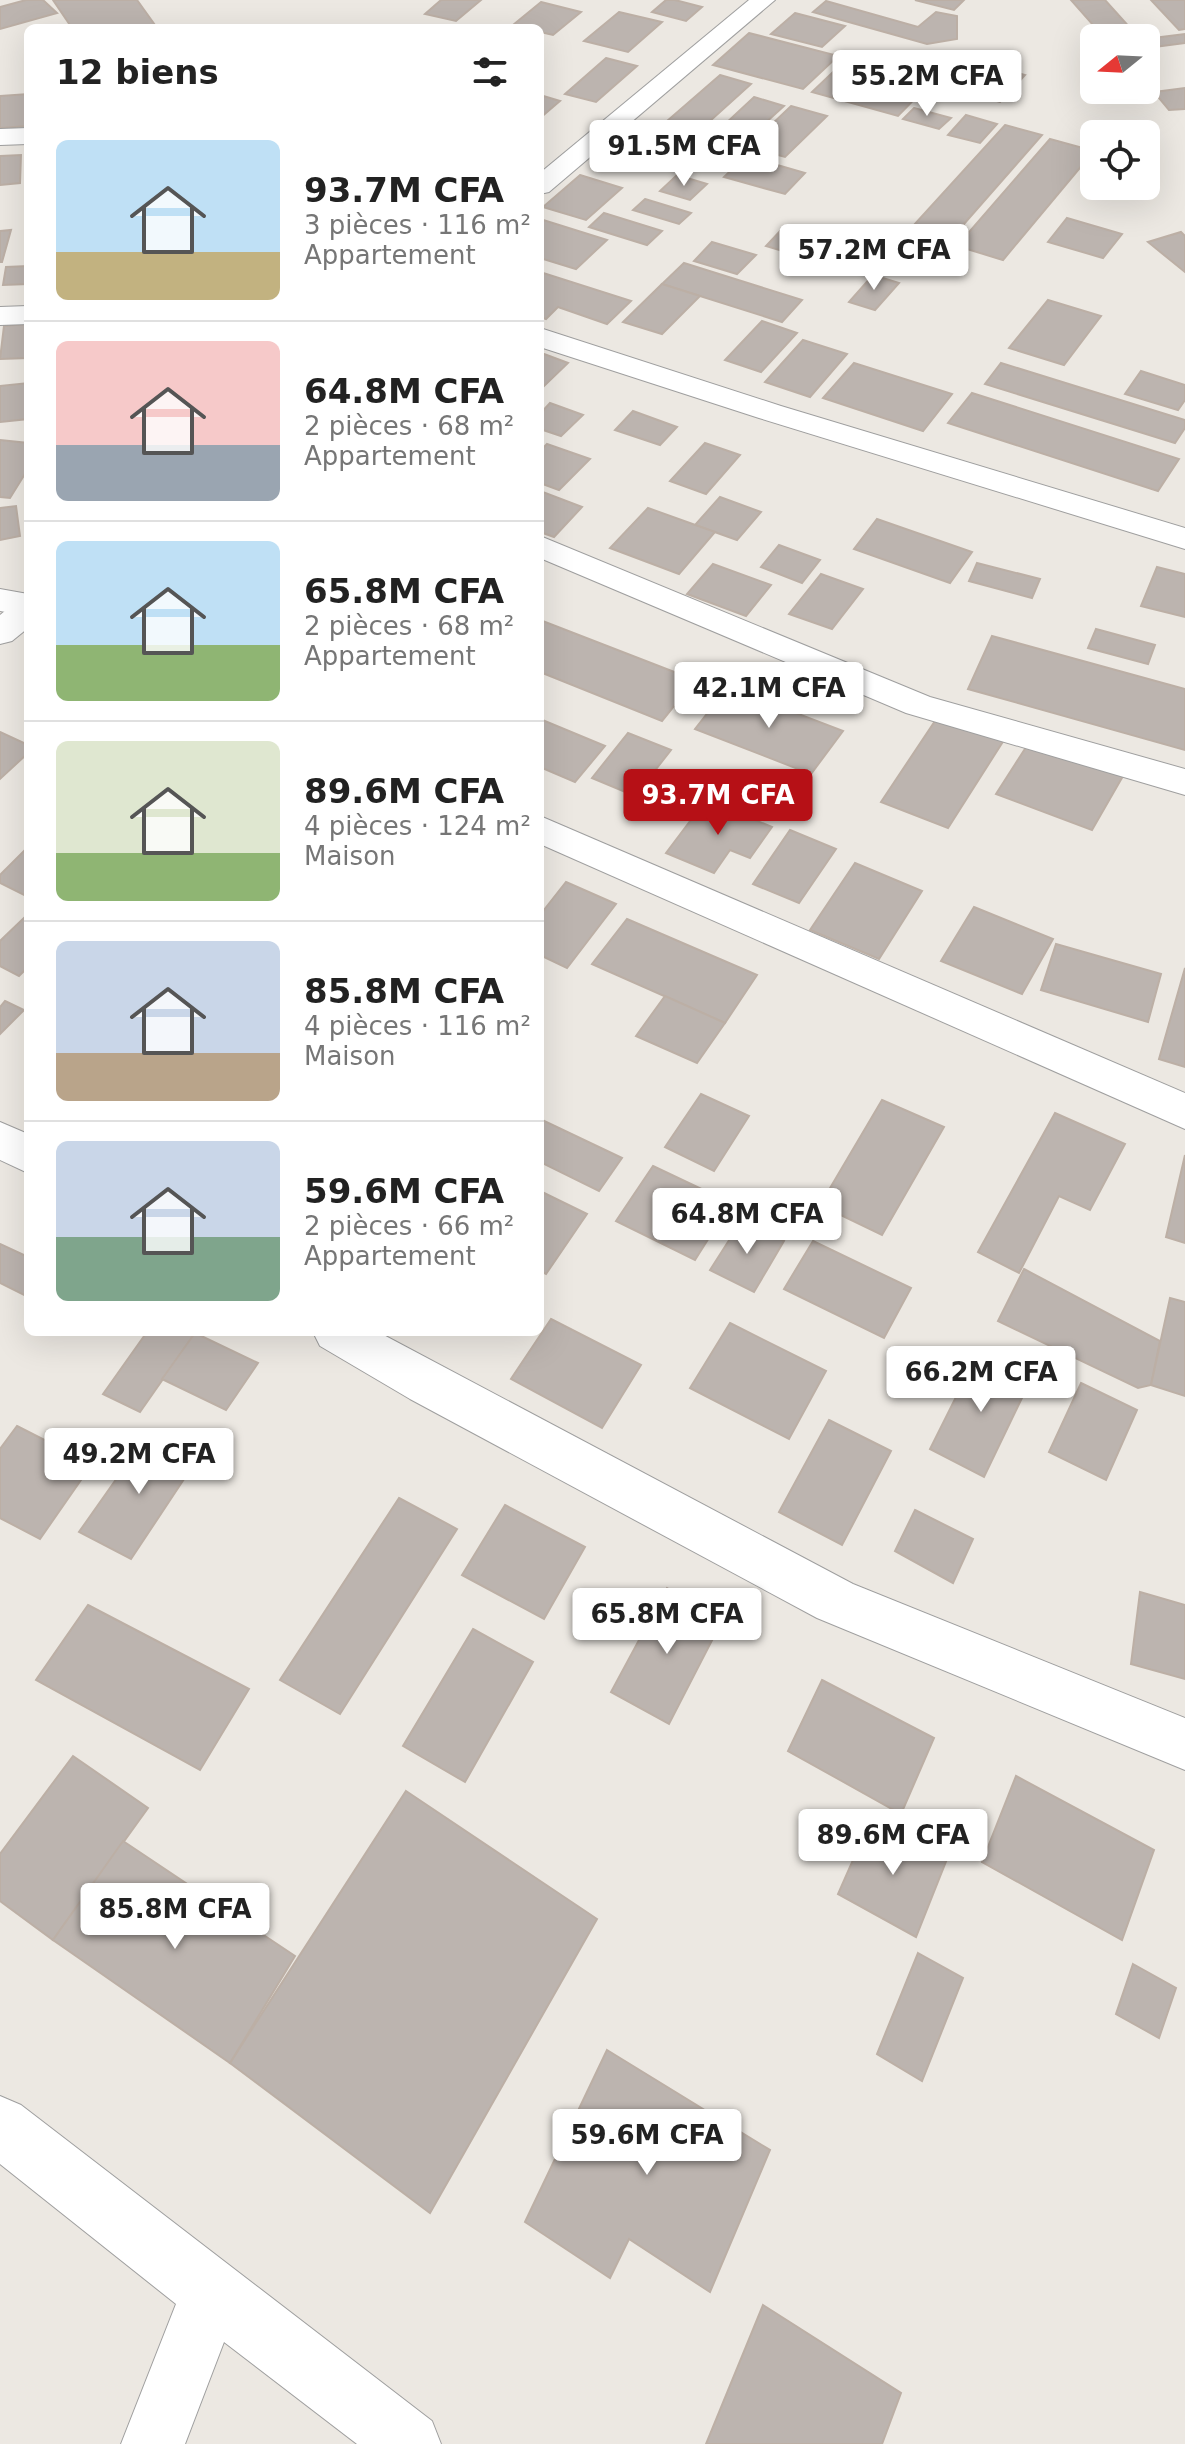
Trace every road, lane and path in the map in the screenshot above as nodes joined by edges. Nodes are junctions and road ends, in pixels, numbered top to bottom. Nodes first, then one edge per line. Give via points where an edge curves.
1 (763, 0) edge
2 (24, 136) edge
3 (0, 137) edge
4 (544, 183) edge
5 (24, 315) edge
6 (0, 316) edge
7 (544, 338) edge
8 (1185, 539) edge
9 (544, 548) edge
10 (0, 600) edge
11 (24, 607) edge
12 (24, 612) edge
13 (0, 633) edge
14 (1185, 782) edge
15 (544, 831) edge
16 (1185, 1112) edge
17 (0, 1139) edge
18 (24, 1153) edge
19 (343, 1336) edge
20 (1185, 1744) edge
21 (0, 2126) edge
22 (211, 2293) junction
23 (153, 2444) edge
24 (409, 2444) edge

1 - 4 street
2 - 3 street
5 - 6 street
7 - 8 street
9 - 14 street via 918,705
10 - 11 street
12 - 13 street
15 - 16 street
17 - 18 street
19 - 20 street via 835,1601
21 - 22 street
22 - 23 street
22 - 24 street

